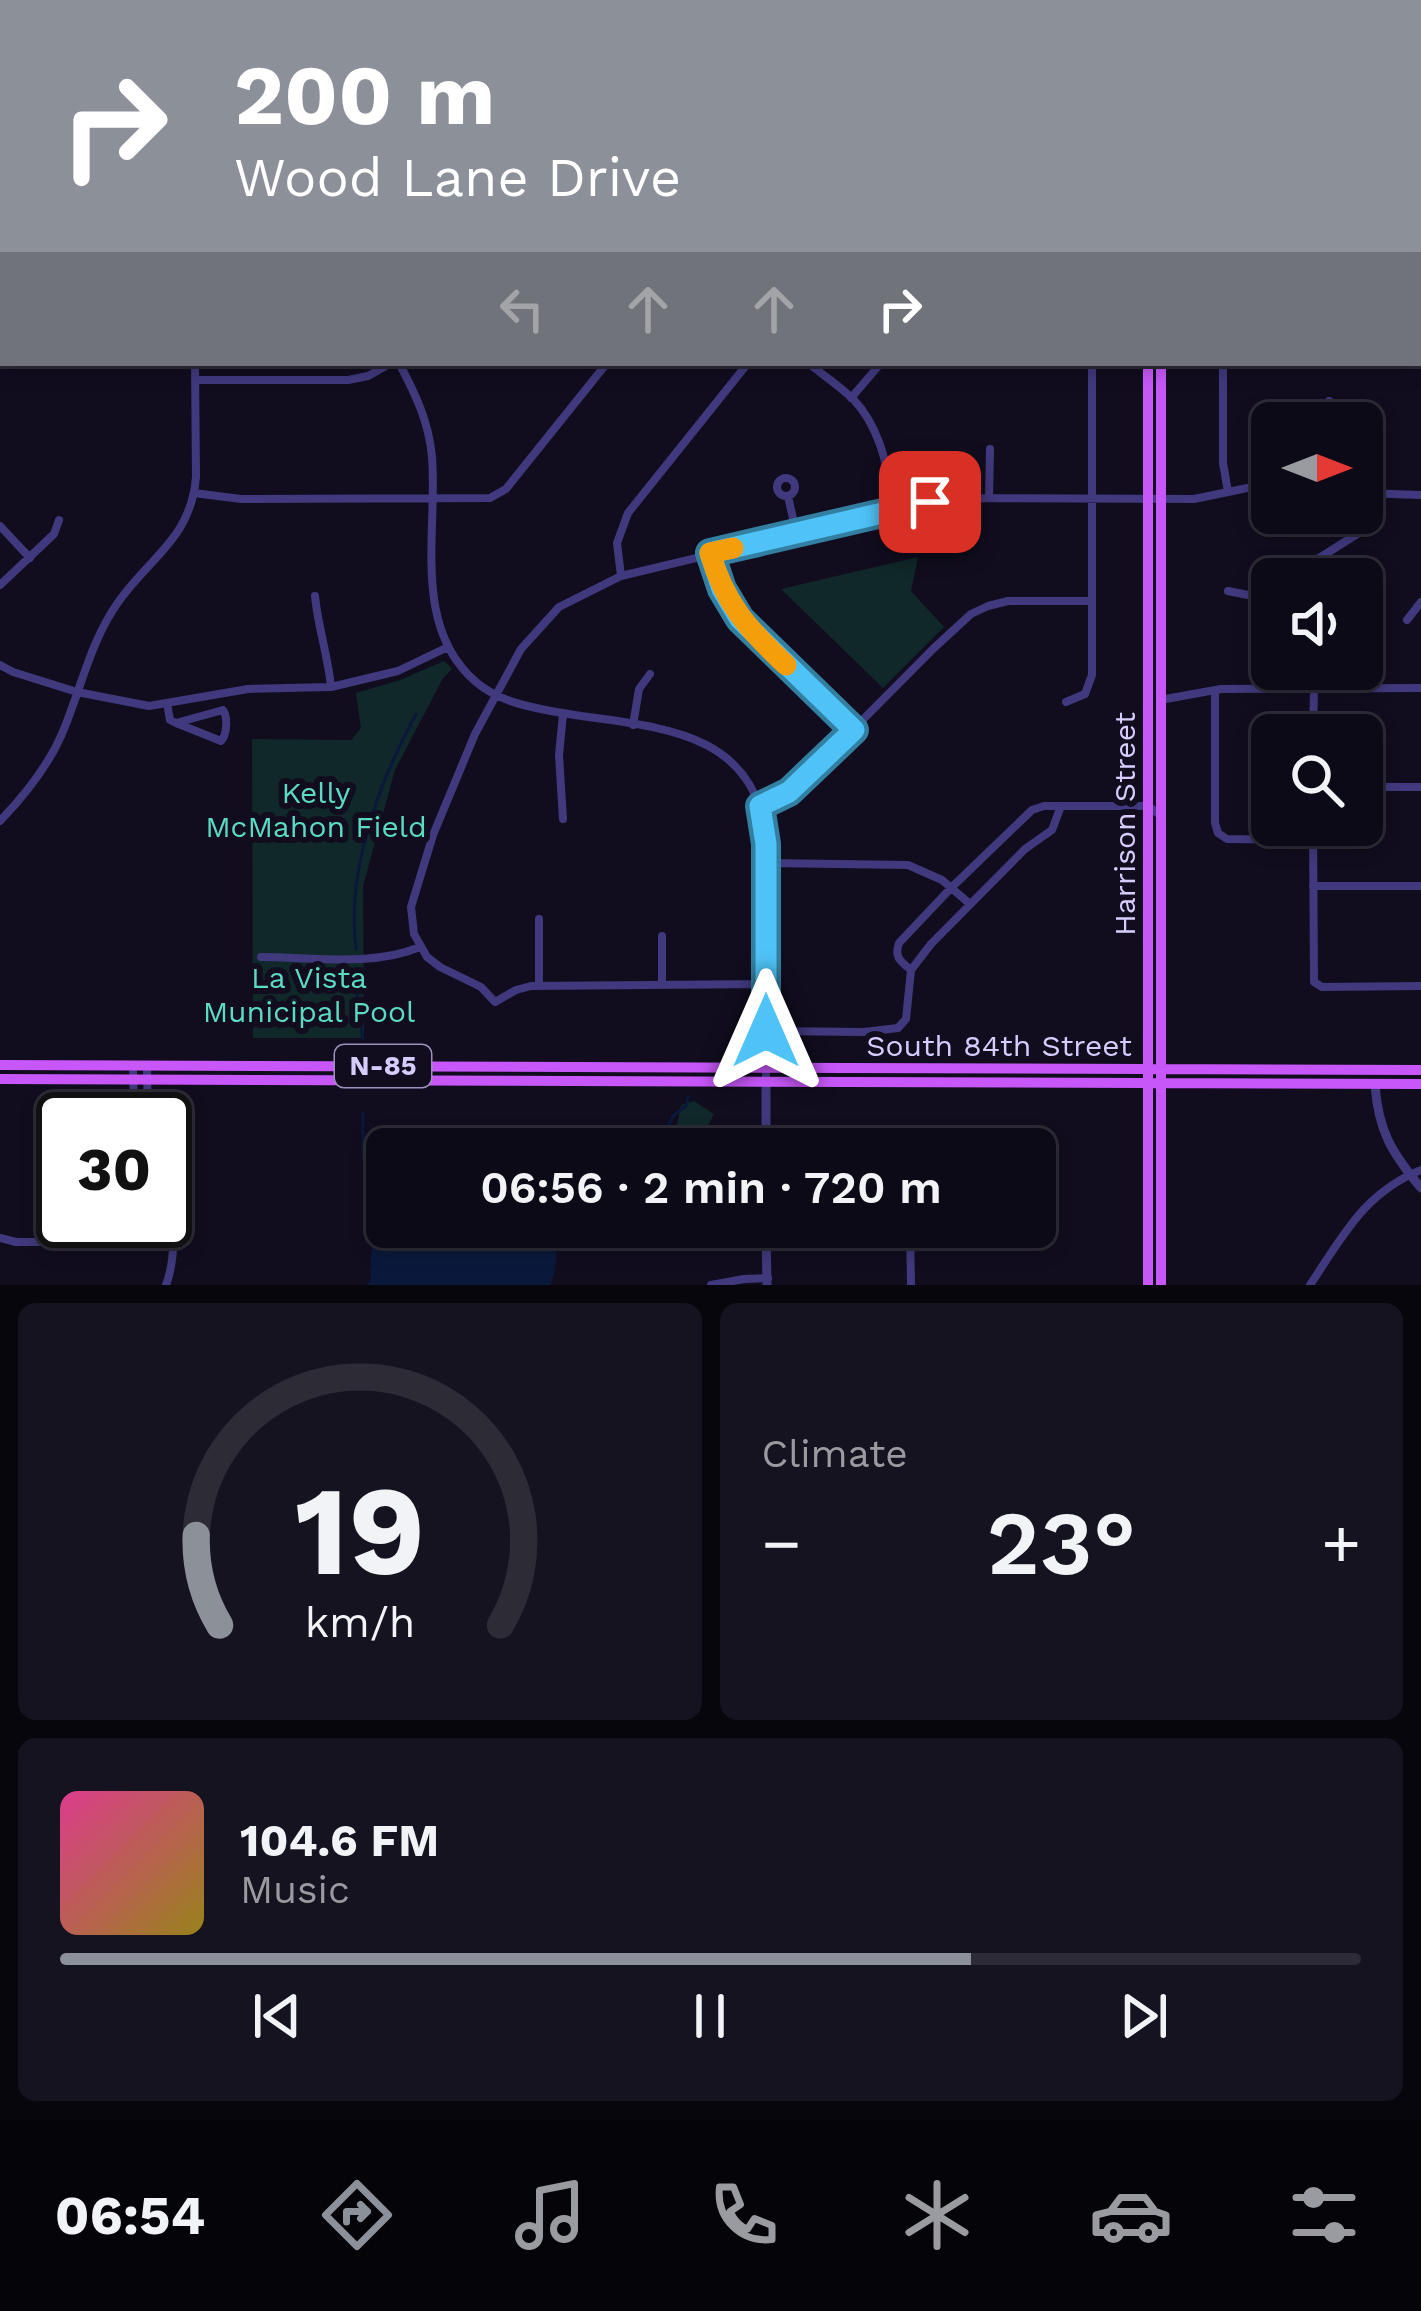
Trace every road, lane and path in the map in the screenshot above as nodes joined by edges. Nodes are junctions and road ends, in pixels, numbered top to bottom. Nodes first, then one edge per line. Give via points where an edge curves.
1 (196, 366) edge
2 (389, 366) edge
3 (397, 366) edge
4 (602, 366) edge
5 (746, 366) edge
6 (812, 366) edge
7 (878, 366) edge
8 (1092, 366) edge
9 (1148, 366) edge
10 (1161, 366) edge
11 (1223, 366) edge
12 (195, 380) junction
13 (851, 398) junction
14 (990, 448) dead end
15 (1251, 487) edge
16 (1228, 492) junction
17 (194, 493) junction
18 (1383, 494) edge
19 (1421, 495) edge
20 (788, 496) dead end
21 (989, 497) junction
22 (432, 499) junction
23 (1091, 499) junction
24 (1154, 499) junction
25 (896, 508) junction
26 (58, 520) dead end
27 (0, 526) edge
28 (796, 532) junction
29 (1357, 534) edge
30 (710, 553) junction
31 (30, 558) junction
32 (1319, 558) edge
33 (621, 576) junction
34 (0, 584) edge
35 (1228, 591) dead end
36 (316, 596) dead end
37 (1251, 596) edge
38 (1091, 601) junction
39 (1421, 602) edge
40 (1408, 620) dead end
41 (448, 647) junction
42 (0, 665) edge
43 (650, 674) dead end
44 (331, 687) junction
45 (1383, 688) edge
46 (1421, 688) edge
47 (1251, 689) edge
48 (1215, 690) junction
49 (77, 692) junction
50 (1148, 693) junction
51 (495, 695) junction
52 (1160, 700) junction
53 (1066, 702) dead end
54 (167, 704) junction
55 (563, 714) junction
56 (176, 723) junction
57 (633, 725) junction
58 (854, 730) junction
59 (1383, 787) edge
60 (1421, 787) edge
61 (760, 806) junction
62 (1061, 806) junction
63 (1148, 806) junction
64 (1160, 815) junction
65 (563, 819) dead end
66 (0, 820) edge
67 (1251, 840) edge
68 (1313, 846) edge
69 (766, 863) junction
70 (1313, 886) junction
71 (1421, 886) edge
72 (951, 888) junction
73 (970, 904) junction
74 (539, 919) dead end
75 (662, 936) dead end
76 (420, 947) junction
77 (261, 957) dead end
78 (911, 970) junction
79 (766, 984) junction
80 (662, 985) junction
81 (539, 986) junction
82 (1421, 986) edge
83 (766, 1031) junction
84 (0, 1065) edge
85 (1154, 1070) junction
86 (133, 1072) junction
87 (147, 1072) junction
88 (766, 1074) junction
89 (1421, 1077) edge
90 (0, 1079) edge
91 (1154, 1084) junction
92 (1375, 1084) junction
93 (133, 1092) edge
94 (147, 1092) edge
95 (766, 1128) edge
96 (1415, 1172) edge
97 (1421, 1188) edge
98 (0, 1239) edge
99 (36, 1242) edge
100 (172, 1248) edge
101 (767, 1248) edge
102 (910, 1248) edge
103 (768, 1282) edge
104 (166, 1285) edge
105 (711, 1285) edge
106 (911, 1285) edge
107 (1148, 1285) edge
108 (1161, 1285) edge
109 (1310, 1285) edge

1 - 12 street
2 - 12 street via 348,380
3 - 22 street via 428,430
4 - 22 street via 503,491
5 - 33 street via 628,513 617,543
6 - 13 street
7 - 13 street
8 - 23 street
9 - 24 main road, Harrison Street
10 - 24 main road, Harrison Street
11 - 16 street
12 - 17 street
13 - 25 street via 877,433
14 - 21 street
15 - 16 street
16 - 24 street
17 - 22 street
17 - 49 street via 172,543 104,624
18 - 19 street
20 - 28 street
21 - 23 street
21 - 25 street
22 - 41 street via 432,587
23 - 24 street
23 - 38 street
24 - 50 main road, Harrison Street
24 - 52 main road, Harrison Street
25 - 28 street
26 - 31 street
27 - 31 street
28 - 30 street
29 - 32 street
30 - 33 street
30 - 58 street via 740,619
31 - 34 street
33 - 51 street via 541,625
35 - 37 street
36 - 44 street
38 - 53 street via 1091,683
38 - 58 street via 1008,602 976,611
39 - 40 street
41 - 44 street
41 - 51 street
42 - 49 street
43 - 57 street
44 - 54 street via 248,689
45 - 46 street
47 - 48 street
48 - 52 street
48 - 67 street via 1215,823 1221,836
49 - 54 street
49 - 66 street via 46,764
50 - 52 street
50 - 63 main road, Harrison Street
51 - 55 street
51 - 76 street via 453,781 416,888 410,916
52 - 64 main road, Harrison Street
54 - 56 street
55 - 57 street
55 - 65 street
56 - 56 street via 220,740 226,713 223,710
57 - 61 street via 717,750
58 - 61 street via 789,792
59 - 60 street
61 - 69 street
62 - 63 street
62 - 72 street via 1032,810
62 - 73 street via 1052,830
63 - 64 street
63 - 85 main road, Harrison Street
64 - 85 main road, Harrison Street
68 - 70 street
69 - 72 street via 908,865
69 - 79 street
70 - 71 street
70 - 82 street via 1317,985
72 - 73 street
72 - 78 street via 899,943 898,960
73 - 78 street
74 - 81 street
75 - 80 street
76 - 77 street via 374,958
76 - 81 street via 496,1002
78 - 83 street via 898,1028
79 - 80 street
79 - 83 street
80 - 81 street
83 - 88 street
84 - 86 main road, South 84th Street / N-85
85 - 88 main road, South 84th Street / N-85
85 - 89 main road, South 84th Street / N-85
85 - 91 main road, Harrison Street
86 - 87 main road, South 84th Street / N-85
86 - 90 main road, South 84th Street / N-85
86 - 93 street
87 - 88 main road, South 84th Street / N-85
87 - 94 street
88 - 91 main road, South 84th Street / N-85
88 - 95 street
89 - 92 main road, South 84th Street / N-85
91 - 92 main road, South 84th Street / N-85
91 - 107 main road, Harrison Street
91 - 108 main road, Harrison Street
92 - 96 street via 1387,1143
96 - 97 street
96 - 109 street via 1359,1211
98 - 99 street
100 - 104 street
101 - 103 street
102 - 106 street
103 - 105 street

